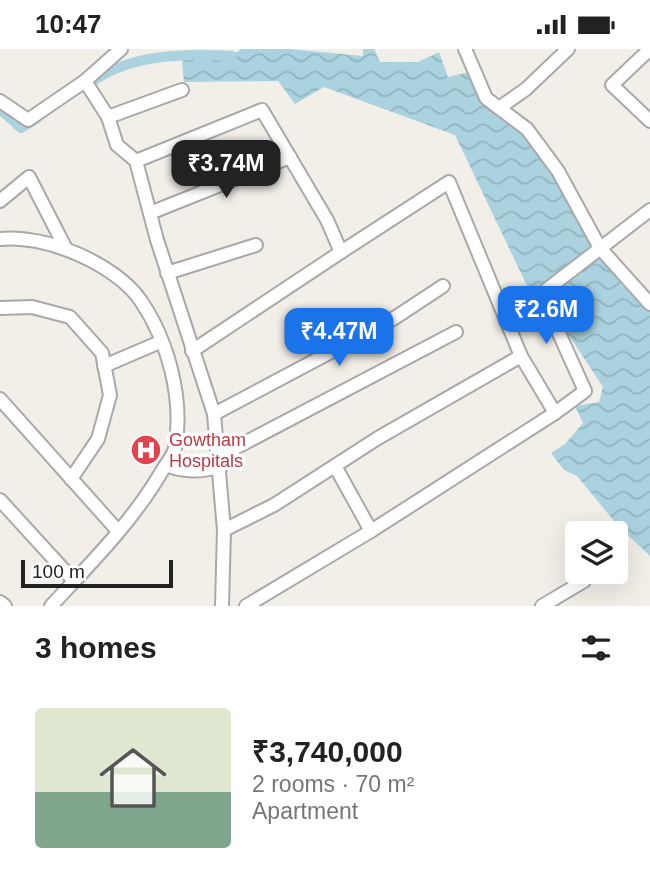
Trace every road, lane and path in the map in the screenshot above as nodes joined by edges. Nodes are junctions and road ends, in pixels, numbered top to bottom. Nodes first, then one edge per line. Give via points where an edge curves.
1 (121, 49) edge
2 (465, 49) edge
3 (568, 49) edge
4 (650, 49) edge
5 (87, 84) junction
6 (182, 90) dead end
7 (0, 101) edge
8 (499, 108) junction
9 (108, 117) junction
10 (650, 121) edge
11 (290, 157) junction
12 (136, 161) junction
13 (0, 201) edge
14 (150, 213) junction
15 (646, 213) edge
16 (650, 228) edge
17 (0, 239) edge
18 (256, 245) dead end
19 (66, 249) junction
20 (598, 249) junction
21 (341, 252) junction
22 (167, 273) junction
23 (443, 286) dead end
24 (650, 304) edge
25 (0, 308) edge
26 (456, 332) dead end
27 (160, 342) junction
28 (192, 351) junction
29 (521, 356) junction
30 (104, 366) junction
31 (0, 399) edge
32 (555, 413) junction
33 (214, 414) junction
34 (219, 462) junction
35 (166, 465) junction
36 (335, 465) junction
37 (71, 479) junction
38 (0, 500) edge
39 (224, 530) junction
40 (118, 531) junction
41 (371, 531) junction
42 (74, 581) junction
43 (579, 584) edge
44 (0, 602) edge
45 (5, 606) edge
46 (51, 606) edge
47 (222, 606) edge
48 (246, 606) edge
49 (542, 606) edge

1 - 5 street
2 - 8 street via 486,98
3 - 8 street
4 - 10 street via 612,85
5 - 7 street via 28,120
5 - 9 street
6 - 9 street
8 - 20 street via 527,129 558,171
9 - 12 street via 117,145
11 - 12 street via 262,110
11 - 14 street
11 - 21 street
12 - 14 street
13 - 19 street via 29,177
14 - 22 street
15 - 16 street
15 - 20 street
17 - 19 street
18 - 22 street
19 - 27 street via 106,268 140,300
20 - 24 street
20 - 32 street via 546,290 544,300 584,391
21 - 28 street
21 - 29 street via 449,182
22 - 28 street
23 - 33 street via 393,319
25 - 30 street via 32,307 71,317 102,353
26 - 34 street
27 - 30 street
27 - 35 street via 176,385 175,449
28 - 33 street
29 - 32 street
29 - 36 street
30 - 37 street via 110,395 98,439
31 - 37 street
32 - 41 street
33 - 34 street
34 - 35 street via 198,471
34 - 39 street
35 - 40 street
36 - 39 street via 274,505
36 - 41 street
37 - 40 street
38 - 42 street
39 - 47 street
40 - 42 street
41 - 48 street
42 - 46 street
43 - 49 street
44 - 45 street

